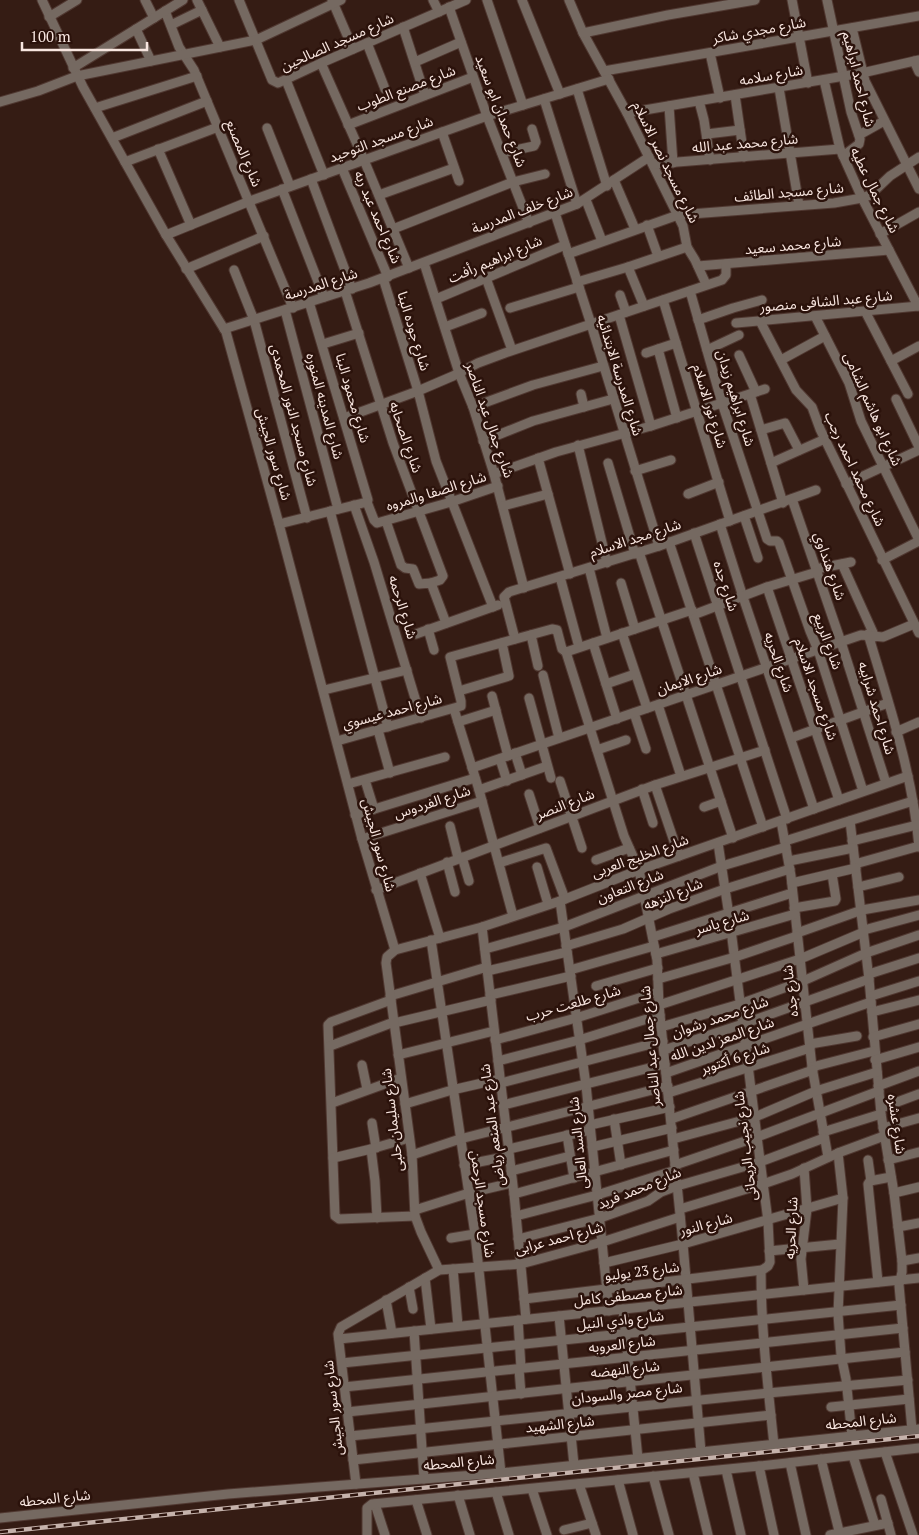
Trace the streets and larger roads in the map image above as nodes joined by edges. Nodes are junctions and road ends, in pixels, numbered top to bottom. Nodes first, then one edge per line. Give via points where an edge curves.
1 (42, 0) edge
2 (77, 0) edge
3 (145, 0) edge
4 (183, 0) edge
5 (197, 0) edge
6 (239, 0) edge
7 (433, 0) edge
8 (466, 0) edge
9 (487, 0) edge
10 (522, 0) edge
11 (755, 0) edge
12 (792, 0) edge
13 (827, 0) edge
14 (335, 1) edge
15 (571, 1) edge
16 (449, 7) junction
17 (202, 10) junction
18 (166, 11) junction
19 (439, 12) junction
20 (919, 16) edge
21 (49, 17) junction
22 (154, 18) junction
23 (171, 25) junction
24 (403, 27) junction
25 (852, 28) junction
26 (136, 29) junction
27 (834, 31) junction
28 (583, 33) junction
29 (799, 37) junction
30 (256, 40) junction
31 (461, 42) junction
32 (367, 43) junction
33 (220, 47) junction
34 (353, 49) junction
35 (710, 53) junction
36 (183, 54) junction
37 (916, 60) edge
38 (151, 61) junction
39 (414, 62) junction
40 (321, 63) junction
41 (604, 71) junction
42 (75, 72) junction
43 (919, 72) edge
44 (862, 74) junction
45 (197, 76) junction
46 (473, 77) junction
47 (843, 77) junction
48 (609, 79) junction
49 (286, 80) junction
50 (824, 80) junction
51 (808, 83) junction
52 (779, 88) junction
53 (385, 89) dead end
54 (577, 89) junction
55 (560, 94) junction
56 (735, 95) junction
57 (425, 96) junction
58 (720, 98) junction
59 (544, 99) junction
60 (207, 101) junction
61 (699, 101) junction
62 (0, 102) edge
63 (523, 105) junction
64 (669, 106) junction
65 (95, 108) junction
66 (627, 114) junction
67 (487, 116) junction
68 (884, 121) junction
69 (348, 125) junction
70 (218, 127) junction
71 (267, 128) dead end
72 (532, 129) dead end
73 (740, 130) junction
74 (442, 132) junction
75 (707, 134) junction
76 (859, 135) junction
77 (112, 138) junction
78 (158, 149) junction
79 (502, 153) junction
80 (791, 153) junction
81 (841, 153) junction
82 (744, 157) junction
83 (919, 157) edge
84 (364, 160) junction
85 (710, 160) junction
86 (651, 161) junction
87 (125, 162) junction
88 (674, 163) junction
89 (906, 164) junction
90 (342, 168) junction
91 (454, 168) junction
92 (545, 174) dead end
93 (324, 175) junction
94 (310, 180) junction
95 (459, 181) dead end
96 (514, 182) junction
97 (610, 183) junction
98 (286, 188) junction
99 (919, 189) edge
100 (378, 195) junction
101 (862, 198) junction
102 (250, 201) junction
103 (581, 202) junction
104 (799, 205) junction
105 (919, 212) edge
106 (555, 213) junction
107 (678, 215) junction
108 (530, 223) junction
109 (191, 224) junction
110 (647, 225) junction
111 (392, 229) junction
112 (635, 229) junction
113 (166, 234) junction
114 (880, 234) junction
115 (264, 236) junction
116 (602, 241) junction
117 (688, 247) junction
118 (566, 249) junction
119 (889, 250) junction
120 (658, 256) junction
121 (424, 263) junction
122 (726, 264) junction
123 (698, 266) junction
124 (628, 267) junction
125 (409, 268) junction
126 (186, 269) junction
127 (234, 270) dead end
128 (385, 277) junction
129 (486, 278) junction
130 (706, 284) junction
131 (578, 285) junction
132 (348, 290) junction
133 (690, 292) junction
134 (620, 295) dead end
135 (324, 297) junction
136 (436, 299) junction
137 (662, 300) junction
138 (762, 300) dead end
139 (309, 302) junction
140 (644, 306) junction
141 (919, 306) edge
142 (510, 308) dead end
143 (289, 309) junction
144 (865, 311) junction
145 (482, 313) dead end
146 (622, 313) junction
147 (815, 316) junction
148 (254, 320) junction
149 (698, 320) junction
150 (760, 321) junction
151 (736, 323) dead end
152 (591, 324) junction
153 (445, 328) junction
154 (224, 330) junction
155 (359, 333) junction
156 (739, 335) dead end
157 (825, 336) junction
158 (676, 343) junction
159 (323, 344) junction
160 (919, 346) edge
161 (658, 349) junction
162 (512, 350) junction
163 (707, 350) junction
164 (646, 353) dead end
165 (739, 355) dead end
166 (781, 360) junction
167 (891, 361) junction
168 (603, 366) junction
169 (459, 373) junction
170 (418, 391) junction
171 (757, 391) junction
172 (581, 394) dead end
173 (908, 394) dead end
174 (613, 399) junction
175 (896, 399) dead end
176 (722, 403) junction
177 (381, 406) junction
178 (473, 407) junction
179 (584, 407) junction
180 (697, 411) junction
181 (344, 418) junction
182 (677, 418) junction
183 (651, 426) junction
184 (761, 430) junction
185 (624, 433) junction
186 (825, 439) junction
187 (483, 441) junction
188 (578, 445) junction
189 (919, 448) edge
190 (799, 450) junction
191 (538, 458) junction
192 (671, 460) dead end
193 (608, 462) dead end
194 (771, 463) junction
195 (883, 467) junction
196 (636, 471) junction
197 (494, 474) junction
198 (719, 482) junction
199 (846, 484) junction
200 (498, 486) junction
201 (816, 490) dead end
202 (548, 494) junction
203 (688, 494) dead end
204 (788, 501) junction
205 (367, 502) junction
206 (451, 502) junction
207 (354, 505) junction
208 (503, 506) junction
209 (334, 510) junction
210 (757, 511) junction
211 (418, 512) junction
212 (744, 516) junction
213 (307, 518) junction
214 (730, 520) junction
215 (386, 521) junction
216 (280, 524) junction
217 (720, 524) junction
218 (694, 533) junction
219 (919, 541) edge
220 (669, 542) junction
221 (659, 546) junction
222 (637, 553) junction
223 (758, 558) dead end
224 (882, 560) junction
225 (607, 563) junction
226 (589, 568) junction
227 (817, 570) junction
228 (570, 574) junction
229 (560, 577) junction
230 (792, 579) junction
231 (431, 583) junction
232 (621, 583) dead end
233 (767, 587) junction
234 (524, 588) junction
235 (743, 597) junction
236 (506, 603) junction
237 (718, 606) junction
238 (493, 607) junction
239 (693, 612) junction
240 (662, 621) junction
241 (446, 623) junction
242 (917, 628) edge
243 (635, 629) junction
244 (428, 630) junction
245 (416, 634) dead end
246 (622, 634) junction
247 (531, 635) junction
248 (872, 636) junction
249 (607, 638) junction
250 (515, 639) junction
251 (842, 642) junction
252 (502, 643) junction
253 (592, 643) junction
254 (579, 647) junction
255 (434, 650) dead end
256 (818, 650) junction
257 (566, 652) junction
258 (791, 659) junction
259 (538, 666) dead end
260 (766, 668) junction
261 (407, 670) junction
262 (635, 674) junction
263 (543, 675) dead end
264 (742, 676) junction
265 (376, 677) junction
266 (606, 684) junction
267 (717, 684) junction
268 (324, 690) junction
269 (458, 691) junction
270 (686, 695) junction
271 (492, 696) dead end
272 (529, 698) dead end
273 (888, 703) junction
274 (658, 704) junction
275 (647, 708) junction
276 (454, 709) junction
277 (496, 710) junction
278 (864, 711) junction
279 (634, 713) junction
280 (421, 718) junction
281 (617, 719) junction
282 (841, 720) junction
283 (458, 722) junction
284 (919, 722) edge
285 (388, 727) junction
286 (589, 728) junction
287 (815, 729) junction
288 (378, 730) junction
289 (896, 732) junction
290 (559, 738) junction
291 (791, 738) junction
292 (337, 740) junction
293 (626, 740) dead end
294 (540, 745) junction
295 (646, 749) dead end
296 (596, 750) junction
297 (765, 750) junction
298 (508, 756) junction
299 (741, 756) junction
300 (445, 757) dead end
301 (547, 766) junction
302 (710, 766) junction
303 (472, 768) junction
304 (390, 773) junction
305 (522, 775) junction
306 (681, 776) junction
307 (908, 776) junction
308 (476, 778) junction
309 (365, 780) junction
310 (507, 781) junction
311 (886, 783) junction
312 (348, 784) junction
313 (655, 784) junction
314 (642, 789) junction
315 (479, 790) junction
316 (863, 791) junction
317 (529, 794) dead end
318 (915, 795) edge
319 (613, 800) junction
320 (838, 800) junction
321 (482, 801) junction
322 (721, 801) junction
323 (704, 807) dead end
324 (374, 809) junction
325 (814, 809) junction
326 (355, 815) junction
327 (571, 816) junction
328 (917, 819) edge
329 (784, 820) junction
330 (850, 821) junction
331 (653, 823) dead end
332 (450, 826) dead end
333 (763, 827) junction
334 (540, 828) junction
335 (732, 838) junction
336 (919, 839) edge
337 (362, 840) junction
338 (718, 843) junction
339 (785, 844) junction
340 (853, 844) junction
341 (494, 845) junction
342 (919, 847) edge
343 (582, 848) dead end
344 (629, 848) junction
345 (679, 856) junction
346 (460, 858) junction
347 (596, 860) dead end
348 (447, 862) junction
349 (499, 863) junction
350 (789, 865) junction
351 (722, 866) junction
352 (855, 866) junction
353 (536, 868) dead end
354 (639, 870) junction
355 (420, 873) junction
356 (832, 874) junction
357 (899, 877) dead end
358 (469, 880) dead end
359 (858, 887) junction
360 (792, 888) junction
361 (726, 889) junction
362 (376, 890) junction
363 (455, 892) dead end
364 (644, 895) junction
365 (562, 900) junction
366 (919, 900) edge
367 (548, 904) junction
368 (862, 910) junction
369 (794, 911) junction
370 (729, 912) junction
371 (919, 915) edge
372 (514, 916) junction
373 (650, 918) junction
374 (482, 927) junction
375 (564, 927) junction
376 (864, 931) junction
377 (732, 934) junction
378 (797, 934) junction
379 (919, 935) edge
380 (435, 939) junction
381 (654, 946) junction
382 (484, 949) junction
383 (567, 949) junction
384 (395, 950) junction
385 (866, 954) junction
386 (735, 957) junction
387 (919, 958) edge
388 (800, 959) junction
389 (658, 968) junction
390 (487, 969) junction
391 (571, 973) junction
392 (869, 977) junction
393 (658, 979) junction
394 (738, 980) junction
395 (437, 981) junction
396 (804, 981) junction
397 (919, 981) edge
398 (596, 986) dead end
399 (658, 992) junction
400 (490, 997) junction
401 (390, 998) junction
402 (871, 999) junction
403 (919, 1000) edge
404 (805, 1002) junction
405 (740, 1004) junction
406 (659, 1005) junction
407 (441, 1011) junction
408 (872, 1012) junction
409 (660, 1015) junction
410 (576, 1018) junction
411 (394, 1023) junction
412 (743, 1024) junction
413 (919, 1024) edge
414 (808, 1025) junction
415 (661, 1027) junction
416 (495, 1035) junction
417 (858, 1036) dead end
418 (873, 1037) junction
419 (579, 1040) junction
420 (446, 1043) junction
421 (663, 1045) junction
422 (330, 1046) junction
423 (746, 1046) junction
424 (810, 1046) junction
425 (919, 1047) edge
426 (874, 1051) junction
427 (398, 1055) junction
428 (875, 1060) junction
429 (498, 1061) junction
430 (582, 1062) junction
431 (362, 1065) dead end
432 (666, 1068) junction
433 (749, 1068) junction
434 (813, 1068) junction
435 (919, 1071) edge
436 (876, 1072) junction
437 (401, 1078) junction
438 (500, 1081) junction
439 (586, 1085) junction
440 (367, 1089) junction
441 (878, 1089) junction
442 (452, 1090) junction
443 (668, 1090) junction
444 (752, 1092) junction
445 (816, 1092) junction
446 (919, 1094) edge
447 (332, 1103) junction
448 (405, 1104) junction
449 (503, 1105) junction
450 (588, 1106) junction
451 (670, 1107) junction
452 (881, 1111) junction
453 (820, 1113) junction
454 (755, 1117) junction
455 (919, 1118) edge
456 (614, 1119) junction
457 (372, 1123) dead end
458 (671, 1123) junction
459 (506, 1127) junction
460 (590, 1127) junction
461 (884, 1132) junction
462 (567, 1135) junction
463 (824, 1135) junction
464 (758, 1137) junction
465 (409, 1138) junction
466 (460, 1139) junction
467 (673, 1140) junction
468 (618, 1141) junction
469 (592, 1147) junction
470 (374, 1148) junction
471 (674, 1150) junction
472 (919, 1152) edge
473 (509, 1153) junction
474 (838, 1153) junction
475 (412, 1155) junction
476 (570, 1156) junction
477 (828, 1157) junction
478 (333, 1158) junction
479 (868, 1160) dead end
480 (888, 1160) junction
481 (760, 1162) junction
482 (464, 1165) junction
483 (621, 1165) junction
484 (675, 1167) junction
485 (804, 1168) junction
486 (511, 1171) junction
487 (595, 1173) junction
488 (891, 1177) junction
489 (574, 1178) junction
490 (871, 1181) junction
491 (512, 1183) junction
492 (763, 1184) junction
493 (677, 1186) junction
494 (919, 1188) edge
495 (469, 1193) junction
496 (894, 1193) junction
497 (514, 1194) junction
498 (597, 1195) junction
499 (843, 1198) junction
500 (807, 1209) junction
501 (415, 1213) junction
502 (680, 1213) junction
503 (516, 1216) junction
504 (377, 1218) junction
505 (600, 1218) junction
506 (768, 1221) junction
507 (919, 1223) edge
508 (898, 1227) junction
509 (475, 1234) junction
510 (451, 1238) dead end
511 (518, 1238) junction
512 (602, 1242) junction
513 (683, 1244) junction
514 (840, 1244) junction
515 (802, 1248) junction
516 (769, 1251) junction
517 (919, 1258) edge
518 (902, 1261) junction
519 (604, 1263) junction
520 (521, 1264) junction
521 (478, 1268) junction
522 (453, 1269) junction
523 (439, 1270) junction
524 (762, 1270) junction
525 (425, 1278) junction
526 (919, 1278) edge
527 (686, 1279) junction
528 (900, 1280) junction
529 (878, 1282) junction
530 (840, 1286) junction
531 (409, 1287) junction
532 (607, 1289) junction
533 (804, 1290) junction
534 (762, 1295) junction
535 (524, 1299) junction
536 (386, 1300) junction
537 (688, 1302) junction
538 (901, 1305) junction
539 (414, 1309) dead end
540 (622, 1309) junction
541 (609, 1311) junction
542 (838, 1312) junction
543 (559, 1316) junction
544 (762, 1319) junction
545 (522, 1320) junction
546 (485, 1324) junction
547 (458, 1326) junction
548 (690, 1327) junction
549 (903, 1328) junction
550 (431, 1329) junction
551 (414, 1331) junction
552 (339, 1334) junction
553 (392, 1334) junction
554 (625, 1334) junction
555 (839, 1335) junction
556 (561, 1340) junction
557 (764, 1343) junction
558 (520, 1344) junction
559 (487, 1348) junction
560 (692, 1350) junction
561 (905, 1352) junction
562 (416, 1355) junction
563 (628, 1357) junction
564 (842, 1359) junction
565 (342, 1363) junction
566 (564, 1364) junction
567 (766, 1367) junction
568 (520, 1368) junction
569 (490, 1372) junction
570 (695, 1375) junction
571 (417, 1379) junction
572 (908, 1380) junction
573 (630, 1382) junction
574 (847, 1385) junction
575 (344, 1387) junction
576 (566, 1389) junction
577 (768, 1392) junction
578 (521, 1394) junction
579 (493, 1397) junction
580 (909, 1399) junction
581 (697, 1400) junction
582 (419, 1405) junction
583 (849, 1405) junction
584 (633, 1406) junction
585 (831, 1406) dead end
586 (347, 1412) junction
587 (569, 1414) junction
588 (771, 1415) junction
589 (495, 1421) junction
590 (699, 1422) junction
591 (421, 1428) junction
592 (916, 1429) edge
593 (635, 1430) junction
594 (350, 1436) junction
595 (852, 1436) junction
596 (571, 1437) junction
597 (498, 1444) junction
598 (774, 1445) junction
599 (919, 1449) edge
600 (423, 1452) junction
601 (701, 1452) junction
602 (885, 1452) junction
603 (854, 1456) junction
604 (638, 1459) junction
605 (821, 1459) junction
606 (353, 1460) junction
607 (790, 1463) junction
608 (574, 1465) junction
609 (759, 1466) junction
610 (726, 1470) junction
611 (501, 1473) junction
612 (693, 1473) junction
613 (653, 1476) junction
614 (424, 1479) junction
615 (618, 1480) junction
616 (356, 1484) junction
617 (579, 1484) junction
618 (532, 1488) junction
619 (496, 1492) junction
620 (458, 1495) junction
621 (881, 1499) dead end
622 (416, 1500) junction
623 (375, 1504) junction
624 (0, 1518) edge
625 (592, 1523) junction
626 (888, 1523) junction
627 (875, 1526) junction
628 (564, 1530) dead end
629 (839, 1534) edge
630 (367, 1535) edge
631 (385, 1535) edge
632 (426, 1535) edge
633 (470, 1535) edge
634 (509, 1535) edge
635 (547, 1535) edge
636 (596, 1535) edge
637 (633, 1535) edge
638 (669, 1535) edge
639 (708, 1535) edge
640 (741, 1535) edge
641 (774, 1535) edge
642 (806, 1535) edge
643 (830, 1535) edge
644 (891, 1535) edge
645 (913, 1535) edge

1 - 21 street, شارع سور الجيش
2 - 21 street
3 - 22 street
4 - 18 street
5 - 17 street
6 - 30 street
7 - 19 street
8 - 16 street, شارع مسجد الصالحين
9 - 63 street
10 - 55 street
11 - 28 street
12 - 29 street
13 - 27 street, شارع احمد ابراهيم
14 - 30 street
14 - 34 street
15 - 28 street, شارع مسجد نصر الاسلام
16 - 19 street, شارع مسجد الصالحين
16 - 31 street, شارع حمدان ابو سعيد
17 - 23 street
17 - 33 street
18 - 22 street
18 - 23 street, شارع المصنع
19 - 24 street, شارع مسجد الصالحين
20 - 25 street, شارع مجدي شاكر
21 - 42 street, شارع سور الجيش
22 - 26 street
23 - 36 street, شارع المصنع
24 - 32 street, شارع مسجد الصالحين
24 - 39 street
25 - 27 street, شارع مجدي شاكر
25 - 44 street
26 - 38 street
26 - 42 street
27 - 29 street, شارع مجدي شاكر
27 - 47 street, شارع احمد ابراهيم
28 - 41 street, شارع مسجد نصر الاسلام
29 - 35 street, شارع مجدي شاكر
29 - 51 street
30 - 33 street
30 - 49 street, شارع مسجد الصالحين via 275,82
31 - 39 street
31 - 46 street, شارع حمدان ابو سعيد
32 - 34 street, شارع مسجد الصالحين
32 - 53 street
33 - 36 street
34 - 40 street, شارع مسجد الصالحين
35 - 41 street, شارع مجدي شاكر
35 - 58 street
36 - 38 street
36 - 45 street, شارع المصنع
37 - 43 street
37 - 44 street, شارع سلامه
38 - 42 street
39 - 57 street
40 - 49 street, شارع مسجد الصالحين
40 - 69 street
41 - 48 street, شارع مسجد نصر الاسلام
42 - 62 street via 38,91
42 - 65 street, شارع سور الجيش
44 - 47 street, شارع سلامه
44 - 68 street
45 - 60 street, شارع المصنع
45 - 65 street
46 - 57 street, شارع مصنع الطوب
46 - 67 street, شارع حمدان ابو سعيد
47 - 50 street, شارع سلامه
47 - 76 street, شارع احمد ابراهيم
48 - 54 street, شارع مسجد التوحيد
48 - 66 street, شارع مسجد نصر الاسلام
49 - 93 street
50 - 51 street, شارع سلامه
50 - 81 street, شارع جمال عطيه
51 - 52 street, شارع سلامه
52 - 56 street, شارع سلامه
52 - 80 street
54 - 55 street, شارع مسجد التوحيد
54 - 97 street
55 - 59 street, شارع مسجد التوحيد
56 - 58 street, شارع سلامه
56 - 73 street
57 - 69 street, شارع مصنع الطوب
58 - 61 street, شارع سلامه
59 - 63 street, شارع مسجد التوحيد
59 - 103 street
60 - 70 street, شارع المصنع
60 - 77 street
61 - 64 street, شارع سلامه
61 - 75 street
63 - 67 street, شارع مسجد التوحيد
64 - 66 street, شارع سلامه
64 - 88 street
65 - 77 street, شارع سور الجيش
66 - 86 street, شارع مسجد نصر الاسلام
67 - 74 street, شارع مسجد التوحيد
67 - 79 street, شارع حمدان ابو سعيد
68 - 76 street
68 - 89 street
69 - 84 street
70 - 78 street
70 - 102 street, شارع المصنع
71 - 98 street
72 - 79 street via 534,146
73 - 75 street
73 - 82 street
74 - 84 street, شارع مسجد التوحيد
74 - 91 street
75 - 85 street
76 - 81 street, شارع احمد ابراهيم via 859,144
77 - 87 street, شارع سور الجيش
78 - 87 street
78 - 109 street
79 - 96 street, شارع حمدان ابو سعيد
80 - 81 street, شارع محمد عبد الله
80 - 82 street, شارع محمد عبد الله
80 - 104 street
81 - 101 street, شارع جمال عطيه
82 - 85 street, شارع محمد عبد الله
83 - 89 street, شارع مسجد الطائف
84 - 90 street, شارع مسجد التوحيد
84 - 100 street
85 - 88 street, شارع محمد عبد الله
86 - 88 street, شارع محمد عبد الله
86 - 97 street, شارع خلف المدرسة
86 - 107 street, شارع مسجد نصر الاسلام
87 - 113 street, شارع سور الجيش
89 - 99 street
89 - 101 street, شارع مسجد الطائف via 877,190
90 - 93 street, شارع مسجد التوحيد
90 - 128 street, شارع احمد عبد ربه
91 - 95 street
91 - 100 street
92 - 96 street
93 - 94 street, شارع مسجد التوحيد
94 - 98 street, شارع مسجد التوحيد
94 - 132 street, شارع الصحابه
96 - 108 street, شارع حمدان ابو سعيد
96 - 111 street
97 - 103 street, شارع خلف المدرسة
97 - 112 street
98 - 102 street, شارع مسجد التوحيد
98 - 135 street
100 - 111 street
101 - 104 street, شارع مسجد الطائف
101 - 114 street, شارع جمال عطيه
102 - 109 street, شارع مسجد التوحيد
102 - 115 street, شارع المصنع
103 - 106 street, شارع خلف المدرسة
103 - 116 street
104 - 107 street, شارع مسجد الطائف
105 - 114 street
106 - 108 street, شارع خلف المدرسة
106 - 118 street, شارع المدرسة الابتدائيه
107 - 110 street
107 - 117 street, شارع مسجد نصر الاسلام via 686,232
108 - 121 street, شارع خلف المدرسة
109 - 113 street, شارع مسجد التوحيد
110 - 112 street
110 - 120 street
111 - 125 street
112 - 116 street
113 - 126 street, شارع سور الجيش
114 - 119 street, شارع جمال عطيه
115 - 126 street
115 - 143 street, شارع المصنع
116 - 118 street
117 - 120 street
117 - 123 street, شارع مسجد نصر الاسلام
118 - 129 street, شارع ابراهيم رأفت
118 - 131 street, شارع المدرسة الابتدائيه
119 - 122 street, شارع محمد سعيد
119 - 141 street, شارع جمال عطيه
120 - 124 street
121 - 125 street, شارع المدرسة
121 - 136 street, شارع جمال عبد الناصر
122 - 123 street, شارع محمد سعيد
122 - 130 street via 725,278
123 - 130 street, شارع مسجد نصر الاسلام
124 - 131 street
124 - 140 street
125 - 128 street, شارع المدرسة
126 - 154 street, شارع سور الجيش
127 - 148 street, شارع مسجد النور المحمدى
128 - 132 street, شارع المدرسة
128 - 170 street, شارع جوده البنا
129 - 136 street, شارع ابراهيم رأفت
129 - 162 street
130 - 133 street
131 - 142 street
131 - 152 street, شارع المدرسة الابتدائيه
132 - 135 street, شارع المدرسة
132 - 155 street, شارع الصحابه
133 - 137 street
133 - 149 street, شارع ابراهيم زيدان
134 - 146 street
135 - 139 street, شارع المدرسة
136 - 153 street, شارع جمال عبد الناصر
137 - 140 street
137 - 158 street, شارع نور الاسلام
138 - 149 street
139 - 143 street, شارع المدرسة
139 - 159 street, شارع محمود البنا
140 - 146 street
141 - 144 street, شارع عبد الشافى منصور
143 - 148 street, شارع المدرسة
143 - 209 street, شارع المدينه المنوره
144 - 147 street, شارع عبد الشافى منصور
144 - 167 street
145 - 153 street
146 - 152 street
146 - 183 street
147 - 150 street, شارع عبد الشافى منصور
147 - 157 street, شارع ابو هاشم الشامى
148 - 154 street, شارع المدرسة
148 - 213 street, شارع مسجد النور المحمدى
149 - 163 street, شارع ابراهيم زيدان
150 - 151 street, شارع عبد الشافى منصور
150 - 166 street, شارع محمد احمد رجب
152 - 162 street
152 - 168 street, شارع المدرسة الابتدائيه
153 - 169 street, شارع جمال عبد الناصر
154 - 216 street, شارع سور الجيش
155 - 159 street
155 - 177 street, شارع الصحابه
156 - 163 street
157 - 166 street
157 - 195 street, شارع ابو هاشم الشامى via 849,383 857,412
158 - 161 street
158 - 180 street, شارع نور الاسلام
159 - 181 street, شارع محمود البنا
160 - 167 street
161 - 164 street
161 - 182 street
162 - 169 street
163 - 176 street, شارع ابراهيم زيدان
165 - 171 street, شارع هنداوي
166 - 186 street, شارع محمد احمد رجب via 800,396 812,406
167 - 173 street
168 - 174 street, شارع المدرسة الابتدائيه
168 - 178 street via 532,385
169 - 170 street
169 - 178 street, شارع جمال عبد الناصر
170 - 177 street
170 - 206 street, شارع جوده البنا via 436,461
171 - 176 street
171 - 184 street, شارع هنداوي
172 - 179 street
174 - 179 street
174 - 185 street, شارع المدرسة الابتدائيه
175 - 189 street
176 - 180 street
176 - 210 street, شارع ابراهيم زيدان
177 - 181 street
177 - 211 street, شارع الصحابه
178 - 187 street, شارع جمال عبد الناصر
179 - 187 street via 533,421
180 - 182 street
180 - 198 street, شارع نور الاسلام
181 - 205 street, شارع محمود البنا
182 - 183 street
183 - 185 street
184 - 190 street via 785,422
184 - 194 street, شارع هنداوي
185 - 188 street
185 - 196 street, شارع المدرسة الابتدائيه
186 - 190 street
186 - 199 street, شارع محمد احمد رجب
187 - 197 street, شارع جمال عبد الناصر
188 - 191 street
188 - 225 street
189 - 195 street
190 - 194 street
191 - 197 street
191 - 202 street
192 - 196 street
193 - 222 street
194 - 204 street, شارع هنداوي
195 - 199 street
195 - 219 street, شارع ابو هاشم الشامى
196 - 221 street, شارع المدرسة الابتدائيه
197 - 200 street, شارع جمال عبد الناصر
198 - 203 street
198 - 214 street, شارع نور الاسلام
199 - 224 street, شارع محمد احمد رجب
200 - 206 street, شارع الصفا والمروه
200 - 208 street, شارع جمال عبد الناصر
201 - 204 street, شارع مجد الاسلام
202 - 208 street
202 - 228 street
204 - 210 street, شارع مجد الاسلام
204 - 227 street, شارع هنداوي
205 - 207 street, شارع الصفا والمروه
205 - 215 street, شارع الصفا والمروه via 376,522
206 - 211 street, شارع الصفا والمروه
206 - 238 street, شارع جوده البنا
207 - 209 street, شارع الصفا والمروه
207 - 261 street, شارع الرحمه
208 - 234 street, شارع جمال عبد الناصر
209 - 213 street, شارع الصفا والمروه
209 - 265 street
210 - 212 street, شارع مجد الاسلام
210 - 230 street, شارع الربيع via 766,539 780,543
211 - 215 street, شارع الصفا والمروه
211 - 231 street, شارع الصحابه via 443,576
212 - 214 street, شارع مجد الاسلام
212 - 223 street
213 - 216 street, شارع الصفا والمروه
214 - 217 street, شارع مجد الاسلام
215 - 231 street via 403,568 413,569 420,584
216 - 268 street, شارع سور الجيش
217 - 218 street, شارع مجد الاسلام
217 - 235 street, شارع الحريه
218 - 220 street, شارع مجد الاسلام
218 - 237 street, شارع جده
219 - 224 street
220 - 221 street, شارع مجد الاسلام
220 - 239 street
221 - 222 street, شارع مجد الاسلام
222 - 225 street, شارع مجد الاسلام
222 - 240 street
224 - 242 street, شارع محمد احمد رجب
225 - 226 street, شارع مجد الاسلام
226 - 228 street, شارع مجد الاسلام
226 - 249 street
227 - 230 street
227 - 248 street via 847,563
227 - 251 street, شارع هنداوي
228 - 229 street, شارع مجد الاسلام
229 - 234 street, شارع مجد الاسلام
229 - 254 street
230 - 233 street
230 - 256 street, شارع الربيع
231 - 241 street
232 - 243 street
233 - 235 street
233 - 258 street, شارع مسجد الاسلام
234 - 236 street, شارع مجد الاسلام via 506,593
235 - 237 street
235 - 260 street, شارع الحريه
236 - 238 street
236 - 250 street
237 - 239 street
237 - 264 street, شارع جده
238 - 241 street
239 - 240 street
239 - 267 street
240 - 243 street
240 - 270 street
241 - 244 street
242 - 248 street, شارع الايمان via 884,637
243 - 246 street
244 - 245 street
244 - 255 street
246 - 249 street
246 - 262 street
247 - 250 street
247 - 257 street via 555,629
247 - 259 street
248 - 251 street, شارع الايمان via 861,635
248 - 273 street
249 - 253 street
250 - 252 street
251 - 256 street, شارع الايمان
251 - 278 street, شارع احمد شرابيه
252 - 269 street via 509,676
252 - 269 street via 450,658
253 - 254 street
253 - 266 street
254 - 257 street
256 - 258 street, شارع الايمان
256 - 282 street, شارع الربيع
257 - 286 street, شارع جمال عبد الناصر
258 - 260 street, شارع الايمان
258 - 287 street, شارع مسجد الاسلام
260 - 264 street, شارع الايمان
260 - 291 street, شارع الحريه
261 - 265 street
261 - 280 street, شارع الرحمه
262 - 266 street
262 - 275 street
263 - 290 street
264 - 267 street, شارع الايمان
264 - 297 street, شارع جده
265 - 268 street
265 - 285 street
266 - 281 street
267 - 270 street, شارع الايمان
267 - 299 street
268 - 292 street, شارع سور الجيش
269 - 276 street via 462,704
270 - 274 street, شارع الايمان
270 - 302 street
271 - 277 street
272 - 294 street
273 - 278 street
273 - 289 street
274 - 275 street, شارع الايمان
274 - 306 street
275 - 279 street, شارع الايمان
276 - 280 street, شارع احمد عيسوي
276 - 283 street
277 - 283 street
277 - 298 street
278 - 282 street
278 - 311 street, شارع احمد شرابيه
279 - 281 street, شارع الايمان
279 - 295 street
280 - 285 street, شارع احمد عيسوي
281 - 286 street, شارع الايمان
282 - 287 street
282 - 316 street, شارع الربيع
283 - 303 street
284 - 289 street
285 - 288 street, شارع احمد عيسوي
286 - 290 street, شارع الايمان
286 - 296 street, شارع جمال عبد الناصر
287 - 291 street
287 - 320 street, شارع مسجد الاسلام
288 - 292 street, شارع احمد عيسوي
288 - 304 street
289 - 307 street
290 - 294 street, شارع الايمان
291 - 325 street, شارع الحريه
292 - 312 street, شارع سور الجيش
293 - 296 street
294 - 298 street, شارع الايمان
294 - 301 street
296 - 319 street, شارع جمال عبد الناصر
297 - 299 street, شارع النصر
297 - 329 street, شارع جده
298 - 303 street, شارع الايمان
298 - 305 street
298 - 310 street
299 - 302 street, شارع النصر
299 - 333 street
300 - 304 street
301 - 305 street
301 - 327 street
302 - 306 street, شارع النصر
302 - 322 street
303 - 308 street
304 - 309 street
305 - 310 street
306 - 313 street, شارع النصر
307 - 311 street, شارع الخليج العربى
307 - 318 street
308 - 315 street
308 - 324 street
309 - 312 street
309 - 324 street
310 - 315 street
311 - 316 street, شارع الخليج العربى
312 - 326 street, شارع سور الجيش
313 - 314 street, شارع النصر
313 - 345 street
314 - 319 street, شارع النصر
314 - 331 street
315 - 321 street
316 - 320 street, شارع الخليج العربى
317 - 334 street
318 - 328 street
318 - 330 street, شارع التعاون
319 - 327 street, شارع النصر
319 - 344 street, شارع جمال عبد الناصر
320 - 325 street, شارع الخليج العربى
321 - 337 street, شارع الفردوس
321 - 341 street
322 - 323 street
322 - 335 street
324 - 326 street
325 - 329 street, شارع الخليج العربى
326 - 337 street, شارع سور الجيش
327 - 334 street, شارع النصر
327 - 343 street
328 - 336 street
328 - 340 street, شارع النزهه
329 - 333 street, شارع الخليج العربى
329 - 339 street, شارع جده
330 - 339 street, شارع التعاون
330 - 340 street, شارع عشره
332 - 346 street
333 - 335 street, شارع الخليج العربى
334 - 341 street, شارع النصر
335 - 338 street, شارع الخليج العربى
336 - 342 street
337 - 362 street, شارع سور الجيش
338 - 345 street, شارع الخليج العربى
338 - 351 street, شارع نجيب الريحانى
339 - 350 street, شارع جده
339 - 351 street, شارع التعاون
340 - 350 street, شارع النزهه
340 - 352 street, شارع عشره
341 - 346 street, شارع النصر
341 - 349 street
342 - 352 street
344 - 347 street
344 - 354 street, شارع جمال عبد الناصر
345 - 354 street, شارع الخليج العربى
346 - 348 street, شارع النصر
346 - 358 street
348 - 355 street, شارع النصر
348 - 363 street
349 - 365 street, شارع السد العالى via 546,848
349 - 372 street
350 - 360 street, شارع جده
350 - 361 street, شارع النزهه
351 - 361 street, شارع نجيب الريحانى
351 - 364 street, شارع التعاون
352 - 356 street
352 - 359 street, شارع عشره
353 - 367 street
354 - 364 street, شارع جمال عبد الناصر
354 - 365 street, شارع الخليج العربى
355 - 362 street, شارع النصر
355 - 380 street, شارع مسجد الرحمن
356 - 360 street
356 - 369 street, شارع ياسر via 835,901
357 - 359 street
359 - 368 street, شارع عشره
360 - 369 street, شارع جده
360 - 370 street
361 - 370 street, شارع نجيب الريحانى
361 - 373 street, شارع النزهه
362 - 384 street, شارع سور الجيش
364 - 373 street, شارع جمال عبد الناصر
364 - 375 street, شارع التعاون
365 - 367 street, شارع الخليج العربى
365 - 375 street, شارع السد العالى
366 - 368 street
367 - 372 street, شارع الخليج العربى
368 - 376 street, شارع عشره
368 - 378 street
369 - 377 street, شارع ياسر
369 - 378 street, شارع جده
370 - 377 street, شارع نجيب الريحانى
370 - 381 street
371 - 376 street
372 - 374 street, شارع الخليج العربى
373 - 381 street, شارع جمال عبد الناصر
373 - 383 street, شارع النزهه
374 - 380 street, شارع الخليج العربى
374 - 382 street, شارع عبد المنعم رياض
375 - 382 street, شارع التعاون
375 - 383 street, شارع السد العالى
376 - 385 street, شارع عشره
376 - 388 street
377 - 381 street, شارع ياسر
377 - 386 street, شارع نجيب الريحانى
378 - 386 street
378 - 388 street, شارع جده
379 - 385 street
380 - 384 street, شارع الخليج العربى
380 - 395 street, شارع مسجد الرحمن
381 - 389 street, شارع جمال عبد الناصر
381 - 391 street
382 - 390 street, شارع عبد المنعم رياض
383 - 390 street, شارع النزهه
383 - 391 street, شارع السد العالى
384 - 401 street, شارع سليمان حلبى via 387,957 386,963
385 - 392 street, شارع عشره
385 - 396 street
386 - 393 street
386 - 394 street, شارع نجيب الريحانى
387 - 392 street, شارع محمد رشوان
388 - 394 street
388 - 396 street, شارع جده
389 - 393 street, شارع جمال عبد الناصر
389 - 398 street
390 - 395 street, شارع النزهه
390 - 400 street, شارع عبد المنعم رياض
391 - 400 street
391 - 410 street, شارع السد العالى
392 - 402 street, شارع عشره
392 - 404 street, شارع محمد رشوان
393 - 399 street, شارع جمال عبد الناصر
394 - 405 street, شارع نجيب الريحانى
394 - 406 street
395 - 401 street, شارع النزهه
395 - 407 street, شارع مسجد الرحمن
396 - 404 street, شارع جده
396 - 405 street
397 - 402 street, شارع المعز لدين الله
399 - 406 street, شارع جمال عبد الناصر
399 - 410 street, شارع طلعت حرب
400 - 407 street
400 - 416 street, شارع عبد المنعم رياض
401 - 411 street, شارع سليمان حلبى
401 - 422 street, شارع النزهه via 329,1023
402 - 408 street, شارع عشره
402 - 414 street, شارع المعز لدين الله
403 - 408 street
404 - 412 street, شارع محمد رشوان
404 - 414 street, شارع جده
405 - 412 street, شارع نجيب الريحانى
405 - 415 street
406 - 409 street, شارع جمال عبد الناصر
407 - 411 street
407 - 420 street, شارع مسجد الرحمن
408 - 418 street, شارع عشره
409 - 415 street, شارع جمال عبد الناصر
409 - 419 street
410 - 416 street, شارع طلعت حرب
410 - 419 street, شارع السد العالى
411 - 422 street
411 - 427 street, شارع سليمان حلبى
412 - 421 street, شارع محمد رشوان
412 - 423 street, شارع نجيب الريحانى
413 - 418 street
414 - 423 street, شارع المعز لدين الله
414 - 424 street, شارع جده
415 - 421 street, شارع جمال عبد الناصر
416 - 420 street, شارع طلعت حرب
416 - 429 street, شارع عبد المنعم رياض
417 - 424 street, شارع 6 أكتوبر
418 - 426 street, شارع عشره
419 - 429 street
419 - 430 street, شارع السد العالى
420 - 427 street, شارع طلعت حرب
420 - 442 street, شارع مسجد الرحمن
421 - 430 street
421 - 432 street, شارع جمال عبد الناصر
422 - 447 street
423 - 432 street, شارع المعز لدين الله
423 - 433 street, شارع نجيب الريحانى
424 - 433 street, شارع 6 أكتوبر
424 - 434 street, شارع جده
425 - 428 street
426 - 428 street, شارع عشره
426 - 434 street
427 - 437 street, شارع سليمان حلبى
428 - 436 street, شارع عشره
429 - 438 street, شارع عبد المنعم رياض
430 - 438 street
430 - 439 street, شارع السد العالى
431 - 440 street
432 - 439 street, شارع المعز لدين الله
432 - 443 street, شارع جمال عبد الناصر
433 - 443 street, شارع 6 أكتوبر
433 - 444 street, شارع نجيب الريحانى
434 - 444 street
434 - 445 street, شارع جده
435 - 441 street
436 - 441 street, شارع عشره
436 - 445 street
437 - 440 street
437 - 448 street, شارع سليمان حلبى
438 - 442 street
438 - 449 street, شارع عبد المنعم رياض
439 - 449 street, شارع المعز لدين الله
439 - 450 street, شارع السد العالى
440 - 447 street
441 - 452 street, شارع عشره
441 - 453 street
442 - 448 street
442 - 466 street, شارع مسجد الرحمن
443 - 450 street, شارع 6 أكتوبر
443 - 451 street, شارع جمال عبد الناصر
444 - 454 street, شارع نجيب الريحانى
444 - 458 street
445 - 453 street, شارع جده
445 - 454 street
446 - 452 street, شارع محمد فريد
447 - 478 street
448 - 465 street, شارع سليمان حلبى
449 - 459 street, شارع عبد المنعم رياض
450 - 459 street, شارع 6 أكتوبر
450 - 460 street, شارع السد العالى
451 - 456 street
451 - 458 street, شارع جمال عبد الناصر
452 - 461 street, شارع عشره
452 - 463 street, شارع محمد فريد
453 - 463 street, شارع جده
453 - 464 street
454 - 464 street, شارع نجيب الريحانى
454 - 467 street
455 - 461 street, شارع احمد عرابى
456 - 460 street
456 - 468 street
457 - 470 street
458 - 467 street, شارع جمال عبد الناصر
458 - 468 street
459 - 466 street, شارع 6 أكتوبر
459 - 473 street, شارع عبد المنعم رياض
460 - 462 street
460 - 469 street, شارع السد العالى
461 - 474 street, شارع احمد عرابى
461 - 480 street, شارع عشره
462 - 473 street
462 - 476 street
463 - 477 street, شارع جده
463 - 481 street, شارع محمد فريد
464 - 481 street, شارع نجيب الريحانى
464 - 484 street
465 - 470 street
465 - 475 street, شارع سليمان حلبى
466 - 475 street, شارع 6 أكتوبر
466 - 482 street, شارع مسجد الرحمن
467 - 471 street, شارع جمال عبد الناصر
468 - 469 street
468 - 483 street
469 - 487 street, شارع السد العالى
470 - 478 street
470 - 504 street
471 - 483 street
471 - 484 street, شارع جمال عبد الناصر
472 - 480 street
473 - 482 street
473 - 486 street, شارع عبد المنعم رياض
474 - 477 street, شارع احمد عرابى
474 - 499 street
475 - 501 street, شارع سليمان حلبى
476 - 486 street
476 - 489 street
477 - 485 street, شارع احمد عرابى
478 - 504 street via 335,1216 339,1219
479 - 490 street
480 - 488 street, شارع عشره
481 - 492 street, شارع نجيب الريحانى
481 - 493 street, شارع محمد فريد
482 - 495 street, شارع مسجد الرحمن
483 - 487 street
484 - 493 street, شارع جمال عبد الناصر
484 - 498 street
485 - 492 street, شارع احمد عرابى
485 - 500 street, شارع الحريه
486 - 491 street, شارع عبد المنعم رياض
487 - 489 street
487 - 498 street, شارع السد العالى
488 - 490 street
488 - 496 street, شارع عشره
489 - 497 street
490 - 529 street via 868,1184
491 - 495 street
491 - 497 street, شارع عبد المنعم رياض
492 - 502 street, شارع احمد عرابى
492 - 506 street, شارع نجيب الريحانى
493 - 502 street, شارع جمال عبد الناصر
493 - 505 street, شارع محمد فريد via 648,1201
494 - 496 street
495 - 501 street
495 - 509 street, شارع مسجد الرحمن
496 - 508 street, شارع عشره
497 - 503 street, شارع عبد المنعم رياض
498 - 503 street
498 - 505 street, شارع السد العالى
499 - 500 street, شارع النور
499 - 514 street
500 - 506 street, شارع النور
500 - 515 street, شارع الحريه
501 - 504 street
501 - 523 street, شارع سليمان حلبى
502 - 512 street, شارع احمد عرابى
502 - 513 street, شارع جمال عبد الناصر
503 - 511 street, شارع عبد المنعم رياض
505 - 511 street, شارع محمد فريد
505 - 512 street, شارع السد العالى
506 - 513 street, شارع النور
506 - 516 street, شارع نجيب الريحانى
507 - 508 street
508 - 518 street, شارع عشره
509 - 510 street
509 - 521 street, شارع مسجد الرحمن
511 - 520 street, شارع عبد المنعم رياض
512 - 519 street, شارع السد العالى
512 - 520 street, شارع احمد عرابى
513 - 519 street, شارع النور
513 - 527 street, شارع جمال عبد الناصر
514 - 515 street
514 - 530 street
515 - 516 street
515 - 533 street, شارع الحريه
516 - 524 street, شارع نجيب الريحانى via 769,1264
517 - 518 street
518 - 528 street, شارع عشره
519 - 532 street, شارع السد العالى
520 - 521 street, شارع احمد عرابى
520 - 535 street, شارع عبد المنعم رياض
521 - 522 street, شارع احمد عرابى
521 - 546 street, شارع مسجد الرحمن
522 - 523 street, شارع احمد عرابى
522 - 547 street
523 - 525 street, شارع احمد عرابى
524 - 527 street, شارع 23 يوليو
524 - 534 street, شارع نجيب الريحانى
525 - 531 street, شارع احمد عرابى
525 - 550 street
526 - 528 street, شارع مصطفى كامل
527 - 532 street, شارع 23 يوليو
527 - 537 street, شارع جمال عبد الناصر
528 - 529 street, شارع مصطفى كامل
528 - 538 street, شارع عشره
529 - 530 street, شارع مصطفى كامل
530 - 533 street, شارع مصطفى كامل
530 - 542 street
531 - 536 street, شارع احمد عرابى
531 - 539 street
532 - 535 street, شارع 23 يوليو
532 - 541 street, شارع السد العالى
533 - 534 street, شارع مصطفى كامل
534 - 537 street, شارع مصطفى كامل
534 - 544 street, شارع نجيب الريحانى
535 - 545 street, شارع عبد المنعم رياض
536 - 552 street, شارع احمد عرابى via 340,1327
536 - 553 street
537 - 540 street, شارع مصطفى كامل
537 - 548 street, شارع جمال عبد الناصر
538 - 542 street, شارع وادي النيل
538 - 549 street, شارع عشره
540 - 541 street, شارع مصطفى كامل
540 - 554 street
541 - 543 street, شارع مصطفى كامل
542 - 544 street, شارع وادي النيل
542 - 555 street
543 - 545 street, شارع مصطفى كامل
543 - 556 street
544 - 548 street, شارع وادي النيل
544 - 557 street, شارع نجيب الريحانى
545 - 546 street, شارع مصطفى كامل
545 - 558 street, شارع عبد المنعم رياض
546 - 547 street, شارع مصطفى كامل
546 - 559 street, شارع مسجد الرحمن
547 - 550 street, شارع مصطفى كامل
548 - 554 street, شارع وادي النيل
548 - 560 street, شارع جمال عبد الناصر
549 - 555 street, شارع العروبه
549 - 561 street, شارع عشره
550 - 551 street, شارع مصطفى كامل
551 - 553 street, شارع مصطفى كامل
551 - 562 street
552 - 553 street, شارع مصطفى كامل
552 - 565 street, شارع سور الجيش
554 - 556 street, شارع وادي النيل
554 - 563 street
555 - 557 street, شارع العروبه
555 - 564 street
556 - 558 street, شارع وادي النيل
556 - 566 street
557 - 560 street, شارع العروبه
557 - 567 street, شارع نجيب الريحانى
558 - 559 street, شارع وادي النيل
558 - 568 street, شارع عبد المنعم رياض
559 - 562 street, شارع وادي النيل
559 - 569 street, شارع مسجد الرحمن
560 - 563 street, شارع العروبه
560 - 570 street, شارع جمال عبد الناصر
561 - 564 street, شارع النهضه
561 - 572 street, شارع عشره
562 - 565 street, شارع وادي النيل
562 - 571 street
563 - 566 street, شارع العروبه
563 - 573 street
564 - 567 street, شارع النهضه
564 - 574 street
565 - 575 street, شارع سور الجيش
566 - 568 street, شارع العروبه
566 - 576 street
567 - 570 street, شارع النهضه
567 - 577 street, شارع نجيب الريحانى
568 - 569 street, شارع العروبه
568 - 578 street, شارع عبد المنعم رياض
569 - 571 street, شارع العروبه
569 - 579 street, شارع مسجد الرحمن
570 - 573 street, شارع النهضه
570 - 581 street, شارع جمال عبد الناصر
571 - 575 street, شارع العروبه
571 - 582 street
572 - 574 street, شارع مصر والسودان
572 - 580 street, شارع عشره
573 - 576 street, شارع النهضه
573 - 584 street
574 - 577 street, شارع مصر والسودان
574 - 583 street
575 - 586 street, شارع سور الجيش
576 - 578 street, شارع النهضه
576 - 587 street
577 - 581 street, شارع مصر والسودان
577 - 588 street, شارع نجيب الريحانى
578 - 579 street, شارع النهضه
579 - 582 street, شارع النهضه
579 - 589 street, شارع مسجد الرحمن
580 - 583 street
580 - 592 street, شارع عشره
581 - 584 street, شارع مصر والسودان
581 - 590 street, شارع جمال عبد الناصر
582 - 586 street, شارع النهضه
582 - 591 street
583 - 585 street
583 - 595 street
584 - 587 street, شارع مصر والسودان
584 - 593 street
586 - 594 street, شارع سور الجيش
587 - 589 street, شارع مصر والسودان
587 - 596 street
588 - 590 street, شارع الشهيد
588 - 598 street, شارع نجيب الريحانى
589 - 591 street, شارع مصر والسودان
589 - 597 street, شارع مسجد الرحمن
590 - 593 street, شارع الشهيد
590 - 601 street, شارع جمال عبد الناصر
591 - 594 street, شارع مصر والسودان
591 - 600 street
592 - 595 street, شارع المحطه
593 - 596 street, شارع الشهيد
593 - 604 street
594 - 606 street, شارع سور الجيش
595 - 598 street, شارع المحطه
596 - 597 street, شارع الشهيد
596 - 608 street
597 - 600 street, شارع الشهيد
597 - 611 street, شارع مسجد الرحمن
598 - 601 street, شارع المحطه
599 - 602 street
600 - 606 street, شارع الشهيد
600 - 614 street
601 - 604 street, شارع المحطه
602 - 603 street
602 - 645 street
603 - 605 street
603 - 627 street
604 - 608 street, شارع المحطه
605 - 607 street
605 - 629 street
606 - 616 street, شارع سور الجيش
607 - 609 street
607 - 642 street
608 - 611 street, شارع المحطه
609 - 610 street
609 - 641 street
610 - 612 street
610 - 640 street
611 - 614 street, شارع المحطه
612 - 613 street
612 - 639 street
613 - 615 street
613 - 638 street
614 - 616 street, شارع المحطه
615 - 617 street
615 - 637 street
616 - 624 street, شارع المحطه
617 - 618 street
617 - 625 street
618 - 619 street
618 - 635 street
619 - 620 street
619 - 634 street
620 - 622 street
620 - 633 street
621 - 626 street
622 - 623 street
622 - 632 street
623 - 630 street via 367,1508
623 - 631 street
625 - 628 street
625 - 636 street
626 - 627 street
626 - 644 street
627 - 629 street
629 - 643 street

